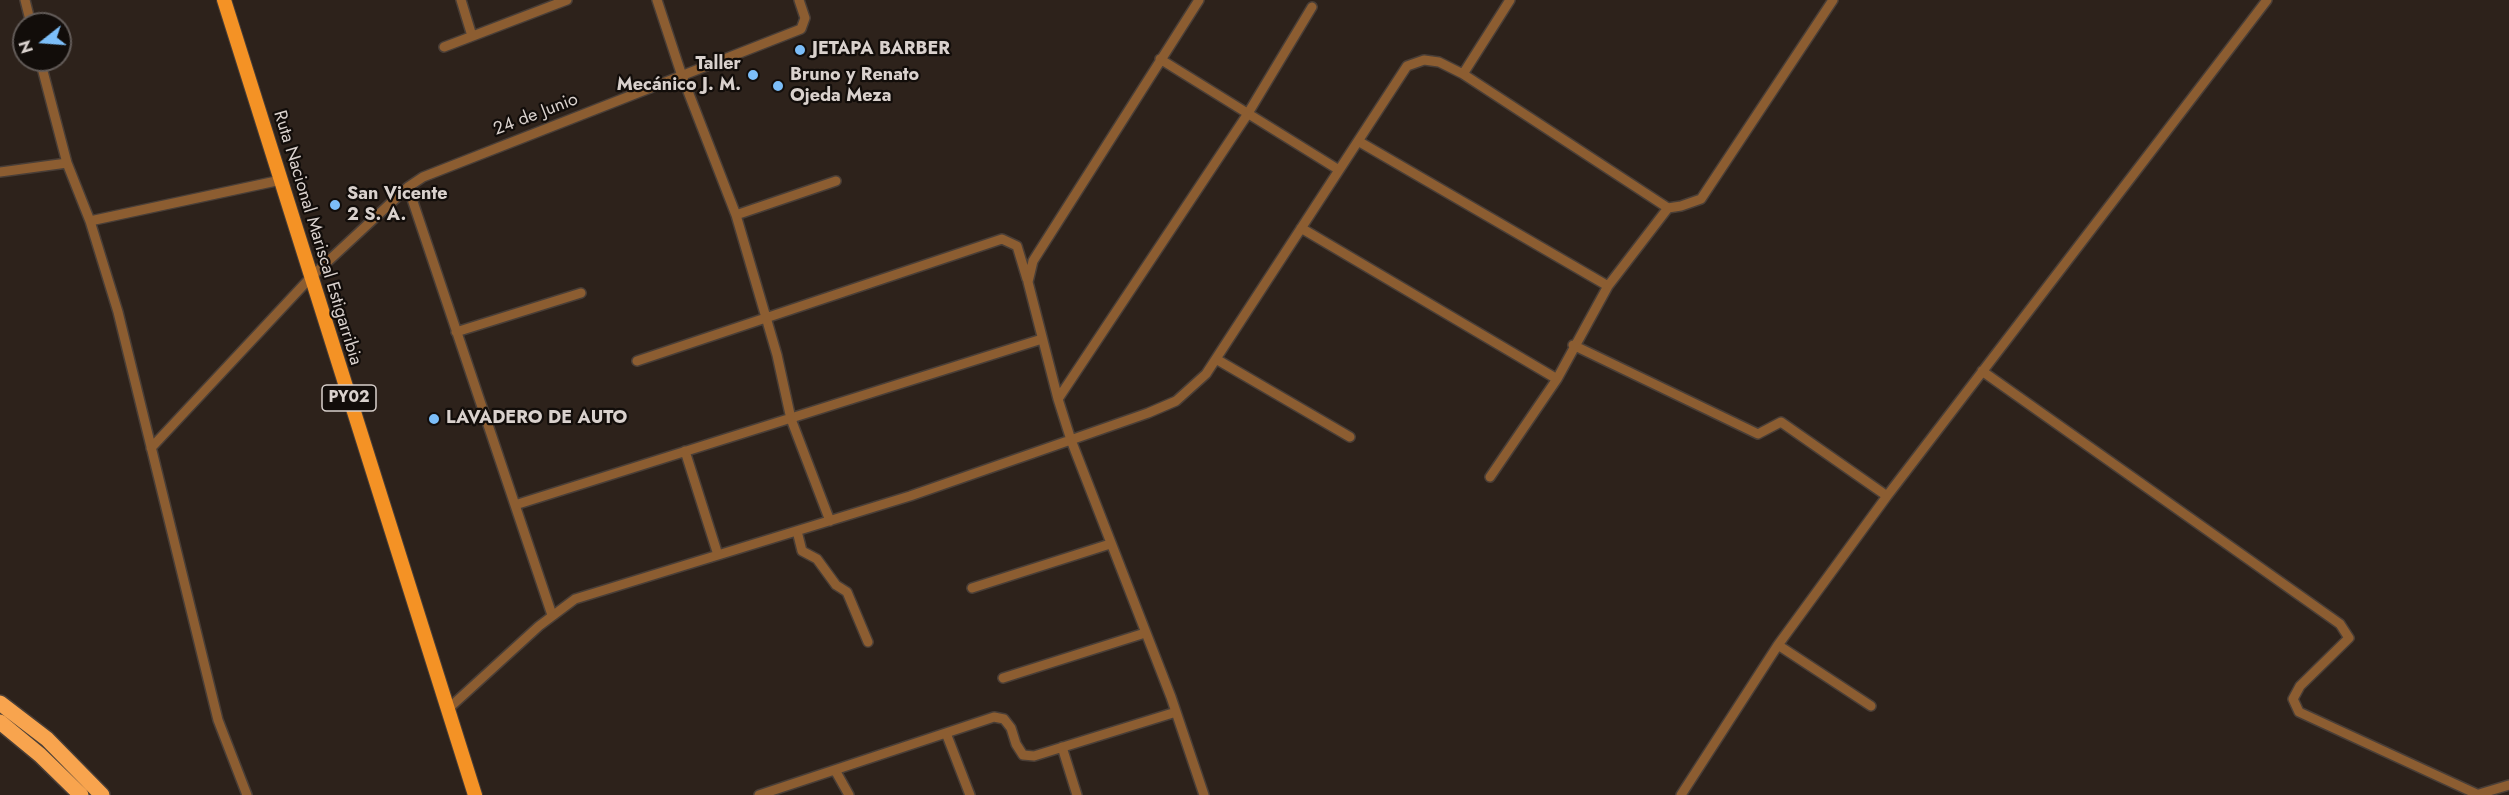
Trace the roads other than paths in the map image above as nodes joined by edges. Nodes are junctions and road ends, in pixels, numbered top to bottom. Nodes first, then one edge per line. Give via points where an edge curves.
1 (224, 0) edge
2 (461, 0) edge
3 (567, 0) edge
4 (657, 0) edge
5 (800, 0) edge
6 (1199, 0) edge
7 (1510, 0) edge
8 (1833, 0) edge
9 (2267, 0) edge
10 (1312, 7) dead end
11 (472, 36) junction
12 (444, 47) dead end
13 (1160, 59) junction
14 (43, 72) edge
15 (1463, 74) junction
16 (682, 76) junction
17 (1247, 115) junction
18 (1358, 141) junction
19 (67, 163) junction
20 (1339, 170) junction
21 (0, 172) edge
22 (281, 180) junction
23 (836, 181) dead end
24 (408, 187) junction
25 (1668, 208) junction
26 (736, 215) junction
27 (90, 221) junction
28 (1301, 228) junction
29 (310, 277) junction
30 (1028, 282) junction
31 (1608, 286) junction
32 (581, 293) dead end
33 (766, 318) junction
34 (456, 333) junction
35 (1042, 339) junction
36 (1574, 345) junction
37 (1216, 359) junction
38 (637, 361) dead end
39 (1982, 371) junction
40 (1557, 379) junction
41 (1058, 399) junction
42 (791, 418) junction
43 (1350, 437) dead end
44 (1071, 440) junction
45 (151, 448) junction
46 (685, 451) junction
47 (1490, 477) dead end
48 (1887, 496) junction
49 (514, 505) junction
50 (830, 520) junction
51 (797, 531) junction
52 (1110, 544) junction
53 (718, 555) junction
54 (972, 588) dead end
55 (552, 615) junction
56 (1145, 633) junction
57 (868, 642) dead end
58 (1778, 645) junction
59 (1003, 678) dead end
60 (0, 703) edge
61 (1871, 706) dead end
62 (448, 710) junction
63 (1176, 712) junction
64 (0, 722) edge
65 (946, 733) junction
66 (1062, 747) junction
67 (835, 770) junction
68 (2509, 785) edge
69 (81, 795) edge
70 (102, 795) edge
71 (247, 795) edge
72 (476, 795) edge
73 (759, 795) edge
74 (849, 795) edge
75 (970, 795) edge
76 (1077, 795) edge
77 (1204, 795) edge
78 (1681, 795) edge
79 (2479, 795) edge

1 - 22 main road, Ruta Nacional Mariscal Estigarribia / PY02
2 - 11 street
3 - 11 street
4 - 16 street
5 - 16 street, 24 de Junio via 806,18 801,29
6 - 13 street
7 - 15 street
8 - 25 street via 1701,199
9 - 39 street
10 - 17 street
11 - 12 street
13 - 17 street
13 - 30 street via 1033,261
14 - 19 street
15 - 18 street via 1439,62 1424,60 1407,66
15 - 25 street
16 - 24 street, 24 de Junio via 423,177
16 - 26 street
17 - 20 street
17 - 41 street
18 - 20 street
18 - 31 street
19 - 21 street
19 - 27 street
20 - 28 street
22 - 27 street
22 - 29 main road, Ruta Nacional Mariscal Estigarribia / PY02
23 - 26 street
24 - 29 street, 24 de Junio
24 - 34 street
25 - 31 street
26 - 33 street
27 - 45 street via 118,312
28 - 37 street
28 - 40 street
29 - 45 street, 24 de Junio
29 - 62 main road, Ruta Nacional Mariscal Estigarribia / PY02
30 - 33 street via 1017,246 1002,239
30 - 35 street
31 - 36 street
32 - 34 street
33 - 38 street
33 - 42 street
34 - 49 street
35 - 41 street
35 - 42 street
36 - 40 street
36 - 48 street via 1758,434 1781,422
37 - 43 street
37 - 44 street via 1206,374 1176,401
39 - 48 street
39 - 79 street via 2340,624 2349,638 2300,686 2293,699 2299,712
40 - 47 street
41 - 44 street
42 - 46 street
42 - 50 street
44 - 50 street
44 - 52 street
45 - 71 street via 218,720
46 - 49 street
46 - 53 street
48 - 58 street
49 - 55 street
50 - 51 street
51 - 53 street
51 - 57 street via 802,551 817,559 836,585 847,592
52 - 54 street
52 - 56 street
53 - 55 street via 575,599
55 - 62 street
56 - 59 street
56 - 63 street
58 - 61 street
58 - 78 street
60 - 70 highway via 47,739
62 - 72 main road, Ruta Nacional Mariscal Estigarribia / PY02
63 - 66 street
63 - 77 street
64 - 69 highway
65 - 66 street via 994,717 1004,719 1011,728 1023,755 1034,756
65 - 67 street
65 - 75 street
66 - 76 street
67 - 73 street
67 - 74 street
68 - 79 street

